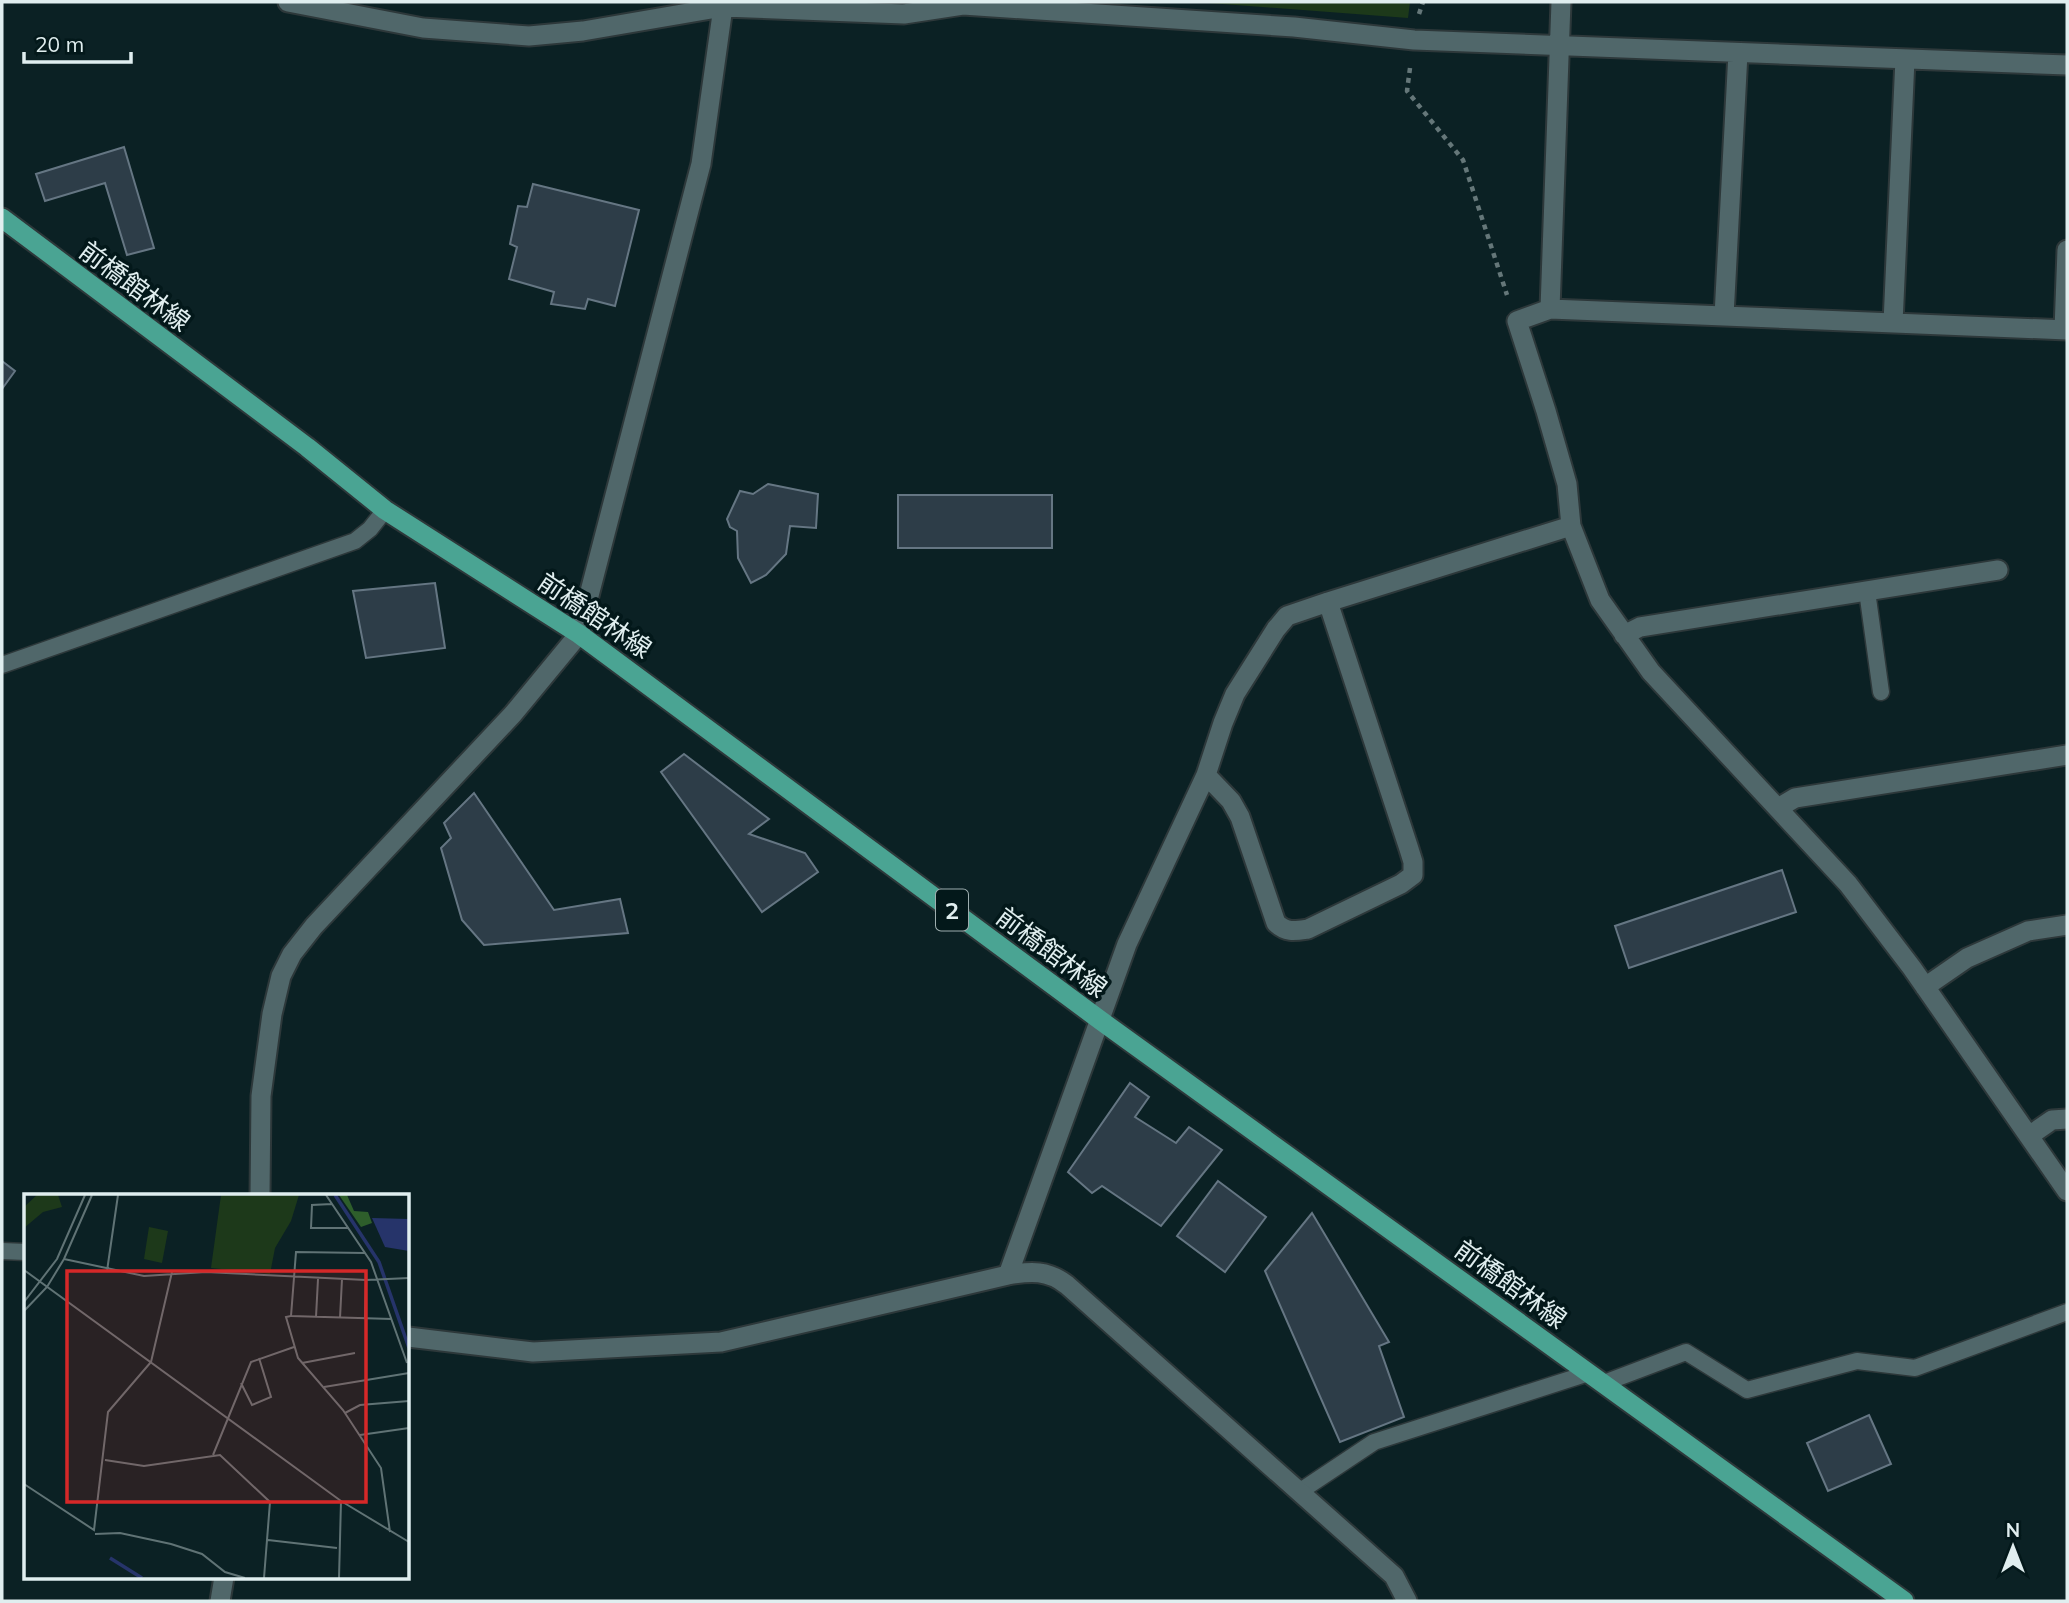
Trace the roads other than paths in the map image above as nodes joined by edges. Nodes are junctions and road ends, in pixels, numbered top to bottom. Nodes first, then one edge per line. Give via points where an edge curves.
1 (288, 2) edge
2 (1561, 2) edge
3 (723, 4) edge
4 (964, 4) edge
5 (1559, 45) junction
6 (1738, 53) junction
7 (1905, 59) junction
8 (2067, 65) edge
9 (2, 218) edge
10 (2067, 250) edge
11 (1550, 309) junction
12 (1724, 316) junction
13 (1893, 323) junction
14 (2066, 330) edge
15 (385, 510) junction
16 (1572, 526) junction
17 (1998, 570) dead end
18 (1867, 591) junction
19 (1328, 602) junction
20 (579, 634) junction
21 (1624, 635) junction
22 (2, 665) edge
23 (1881, 692) dead end
24 (2067, 755) edge
25 (1206, 775) junction
26 (1778, 808) junction
27 (2067, 925) edge
28 (1925, 987) junction
29 (1100, 1020) junction
30 (2067, 1119) edge
31 (2029, 1136) junction
32 (2067, 1191) edge
33 (260, 1194) edge
34 (2, 1251) edge
35 (24, 1252) edge
36 (1008, 1275) junction
37 (2067, 1312) edge
38 (410, 1337) edge
39 (1596, 1378) junction
40 (1299, 1492) junction
41 (223, 1578) edge
42 (1899, 1600) edge
43 (220, 1601) edge
44 (1407, 1601) edge

1 - 3 street via 423,28 529,36 583,31
2 - 5 street
3 - 4 street via 904,14
3 - 20 street via 701,164
4 - 5 street via 1413,40
5 - 6 street
5 - 11 street
6 - 7 street
6 - 12 street
7 - 8 street
7 - 13 street
9 - 15 main road, 前橋館林線 / 2
10 - 14 street
11 - 12 street
11 - 16 street via 1517,321 1567,484
12 - 13 street
13 - 14 street
15 - 20 main road, 前橋館林線 / 2
15 - 22 lane via 355,541
16 - 19 street
16 - 21 street via 1600,600
17 - 18 street
18 - 21 street via 1640,627
18 - 23 lane
19 - 25 street via 1287,616 1276,629 1235,694
19 - 25 street via 1409,849 1413,875 1308,929 1283,929 1276,923 1240,817
20 - 29 main road, 前橋館林線 / 2
20 - 33 street via 513,714 292,954 272,1013 261,1096
21 - 26 street via 1651,672
24 - 26 street via 1795,798
25 - 29 street via 1127,944
26 - 28 street via 1848,884
27 - 28 street via 2028,930 1967,958
28 - 31 street
29 - 36 street
29 - 39 main road, 前橋館林線 / 2
30 - 31 street via 2052,1120
31 - 32 street
34 - 35 lane
36 - 38 street via 721,1342 533,1352
36 - 40 street via 1033,1270 1058,1277
37 - 39 lane via 1915,1368 1857,1361 1746,1390 1686,1352
39 - 40 lane via 1374,1442
39 - 42 main road, 前橋館林線 / 2
40 - 44 street via 1394,1576
41 - 43 street

